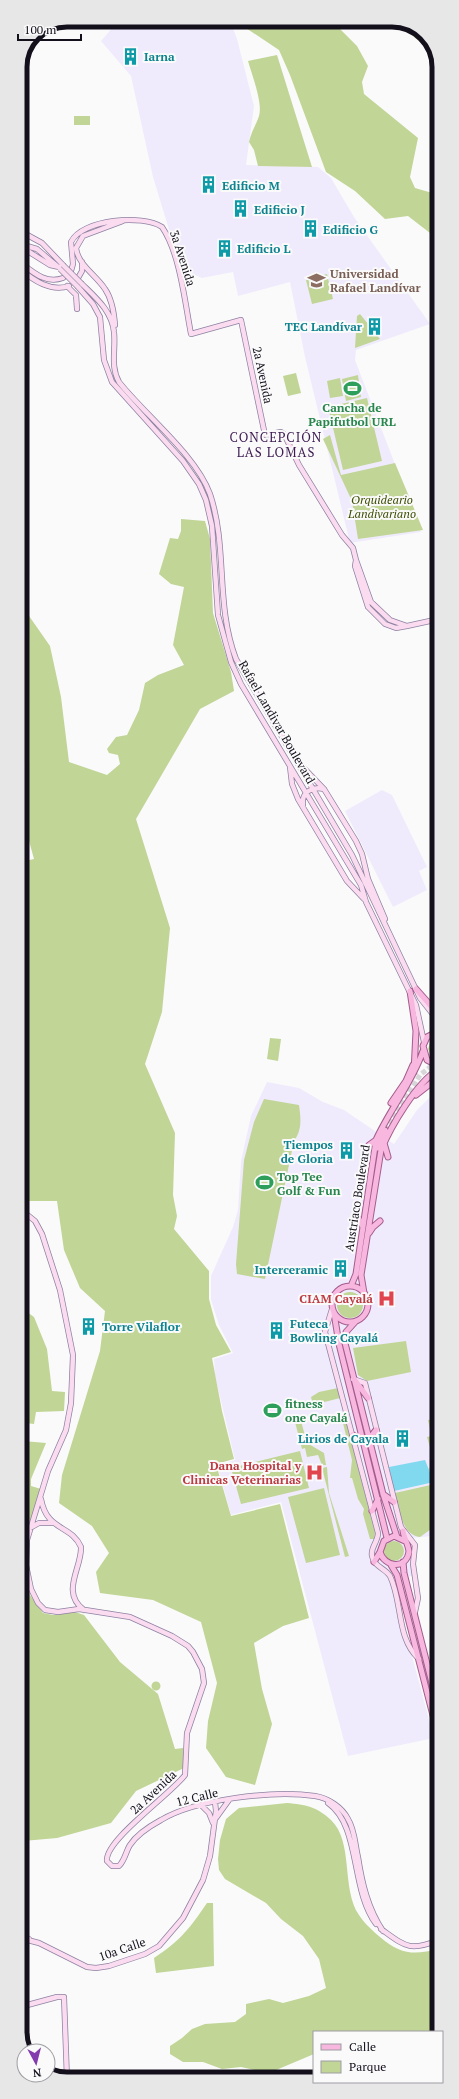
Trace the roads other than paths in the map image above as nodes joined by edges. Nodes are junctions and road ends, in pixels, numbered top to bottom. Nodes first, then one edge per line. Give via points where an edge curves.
1 (112, 223) junction
2 (27, 235) edge
3 (27, 246) edge
4 (27, 250) edge
5 (82, 262) junction
6 (61, 267) junction
7 (27, 269) edge
8 (27, 271) edge
9 (71, 271) dead end
10 (63, 278) dead end
11 (78, 278) dead end
12 (80, 285) junction
13 (77, 309) dead end
14 (240, 320) joint
15 (114, 333) junction
16 (356, 560) junction
17 (432, 621) edge
18 (407, 626) junction
19 (296, 761) junction
20 (290, 765) junction
21 (312, 789) junction
22 (324, 789) junction
23 (306, 792) junction
24 (304, 805) junction
25 (366, 902) junction
26 (387, 927) junction
27 (416, 989) junction
28 (410, 991) junction
29 (432, 1007) edge
30 (432, 1014) edge
31 (432, 1034) edge
32 (424, 1042) junction
33 (423, 1051) junction
34 (415, 1056) junction
35 (432, 1062) edge
36 (414, 1074) junction
37 (432, 1074) edge
38 (432, 1082) edge
39 (410, 1100) junction
40 (391, 1103) dead end
41 (385, 1130) tunnel mouth
42 (376, 1140) junction
43 (384, 1143) junction
44 (369, 1145) dead end
45 (388, 1157) dead end
46 (373, 1159) junction
47 (27, 1215) edge
48 (357, 1216) dead end
49 (380, 1221) dead end
50 (363, 1227) junction
51 (367, 1238) junction
52 (351, 1286) junction
53 (364, 1293) junction
54 (333, 1311) junction
55 (356, 1321) junction
56 (353, 1379) junction
57 (368, 1398) junction
58 (376, 1430) junction
59 (352, 1435) junction
60 (369, 1439) junction
61 (363, 1441) junction
62 (383, 1494) junction
63 (41, 1497) junction
64 (378, 1499) junction
65 (394, 1502) junction
66 (372, 1511) junction
67 (53, 1523) junction
68 (30, 1528) junction
69 (403, 1531) junction
70 (397, 1537) junction
71 (387, 1538) junction
72 (405, 1541) junction
73 (27, 1548) edge
74 (380, 1552) junction
75 (374, 1562) junction
76 (403, 1562) junction
77 (391, 1565) junction
78 (27, 1568) edge
79 (76, 1600) junction
80 (72, 1609) junction
81 (85, 1611) junction
82 (414, 1612) junction
83 (419, 1659) junction
84 (432, 1683) edge
85 (432, 1711) edge
86 (230, 1800) junction
87 (214, 1802) junction
88 (201, 1805) junction
89 (214, 1823) junction
90 (112, 1866) joint
91 (27, 1938) edge
92 (27, 1939) edge
93 (30, 1940) junction
94 (432, 1943) edge
95 (27, 2005) edge
96 (67, 2072) edge

1 - 5 street via 80,239 76,248
1 - 9 street via 85,230 72,239
1 - 14 street, 3a Avenida via 123,221 157,224 165,232 180,275 191,334
2 - 6 street, Rafael Landivar Boulevard via 42,243
3 - 6 street, Rafael Landivar Boulevard via 37,250
4 - 6 street
5 - 11 street via 82,271
5 - 15 street via 109,296 113,309
6 - 12 street, Rafael Landivar Boulevard, bridge
7 - 10 street via 49,280
8 - 13 street via 40,284 60,288 68,286 76,295
12 - 15 street, Rafael Landivar Boulevard via 104,308 111,320
12 - 20 street, Rafael Landivar Boulevard via 100,318 104,360 112,382 183,461 199,484 206,500 213,537 218,615 227,651 241,684
14 - 16 street, 2a Avenida via 265,435 281,432 284,434 299,465 342,535 354,548
15 - 19 street, Rafael Landivar Boulevard via 114,359 119,382 192,464 208,490 219,536 222,603 229,642 242,670
16 - 18 street via 371,602 383,615
16 - 18 street via 355,566 364,597 372,612 385,624 396,628
17 - 18 street
19 - 21 street, Rafael Landivar Boulevard
19 - 22 street
20 - 23 street, Rafael Landivar Boulevard
20 - 24 street via 292,784 298,799
21 - 22 street
21 - 23 street
21 - 26 street, Rafael Landivar Boulevard via 352,855
22 - 26 street via 361,850 367,876
23 - 24 street via 303,798
23 - 25 street, Rafael Landivar Boulevard via 360,885
24 - 25 street via 346,881
25 - 28 street, Rafael Landivar Boulevard
26 - 27 street, Rafael Landivar Boulevard
27 - 29 main road
27 - 30 street, Rafael Landivar Boulevard
28 - 32 street, Rafael Landivar Boulevard via 418,1010
28 - 34 main road via 416,1031
31 - 32 main road
32 - 33 main road, Austriaco Boulevard
33 - 35 main road via 427,1060
33 - 36 main road, Austriaco Boulevard
34 - 36 main road
34 - 40 main road via 410,1073
36 - 42 main road, Austriaco Boulevard via 384,1121
37 - 39 main road, Austriaco Boulevard via 421,1083
38 - 39 main road
39 - 43 main road, Austriaco Boulevard
41 - 46 main road
42 - 44 main road
42 - 46 main road, Austriaco Boulevard
43 - 45 main road
43 - 51 main road, Austriaco Boulevard
46 - 50 main road, Austriaco Boulevard
47 - 63 street via 35,1221 42,1234 60,1290 73,1348 71,1403 66,1430 48,1472
48 - 50 main road
49 - 51 main road via 373,1226
50 - 52 main road, Austriaco Boulevard via 356,1274
51 - 53 main road, Austriaco Boulevard via 361,1275
52 - 53 main road
52 - 54 main road via 336,1293 332,1301
53 - 55 main road via 367,1310
54 - 55 main road via 342,1320
54 - 59 street via 325,1332
54 - 61 main road
55 - 56 main road via 349,1327 345,1337
56 - 57 main road
56 - 57 street via 365,1383
56 - 60 main road
57 - 58 street
58 - 60 main road
58 - 65 street
59 - 61 main road
59 - 66 street
60 - 62 main road
61 - 64 main road
62 - 65 main road
62 - 70 main road
63 - 67 street via 44,1510
63 - 68 street
64 - 66 main road
64 - 71 main road
65 - 69 street
66 - 75 street via 378,1537 372,1553
67 - 68 street via 40,1522
67 - 79 street via 71,1534 81,1547 73,1581
68 - 73 street
69 - 72 main road
69 - 82 street via 415,1545 413,1564 418,1598
70 - 71 main road
70 - 72 main road
71 - 74 main road
72 - 76 main road via 409,1553
74 - 75 main road
74 - 77 main road via 383,1559
75 - 83 street via 390,1577 408,1647
76 - 77 main road
76 - 82 main road
77 - 83 main road via 397,1575
78 - 80 street via 36,1600 43,1609 50,1612
79 - 80 street
79 - 81 street
80 - 81 street
81 - 90 street, 2a Avenida via 130,1617 172,1636 193,1652 204,1675 203,1691 187,1733 185,1775 118,1840 107,1857
82 - 84 main road
83 - 85 main road
86 - 87 street, 12 Calle
86 - 89 street
86 - 94 street, 12 Calle via 286,1795 322,1798 335,1804 348,1819 369,1905 383,1931 397,1942 408,1946 424,1946
87 - 88 street, 12 Calle
87 - 89 street, 10a Calle
88 - 89 street via 209,1812
88 - 90 street, 12 Calle via 175,1813 143,1832 130,1845 121,1865
89 - 93 street, 10a Calle via 210,1856 201,1885 182,1921 166,1940 153,1950 95,1968 87,1967
91 - 93 street, 10a Calle
92 - 93 street, 10a Calle
95 - 96 street via 64,1997

